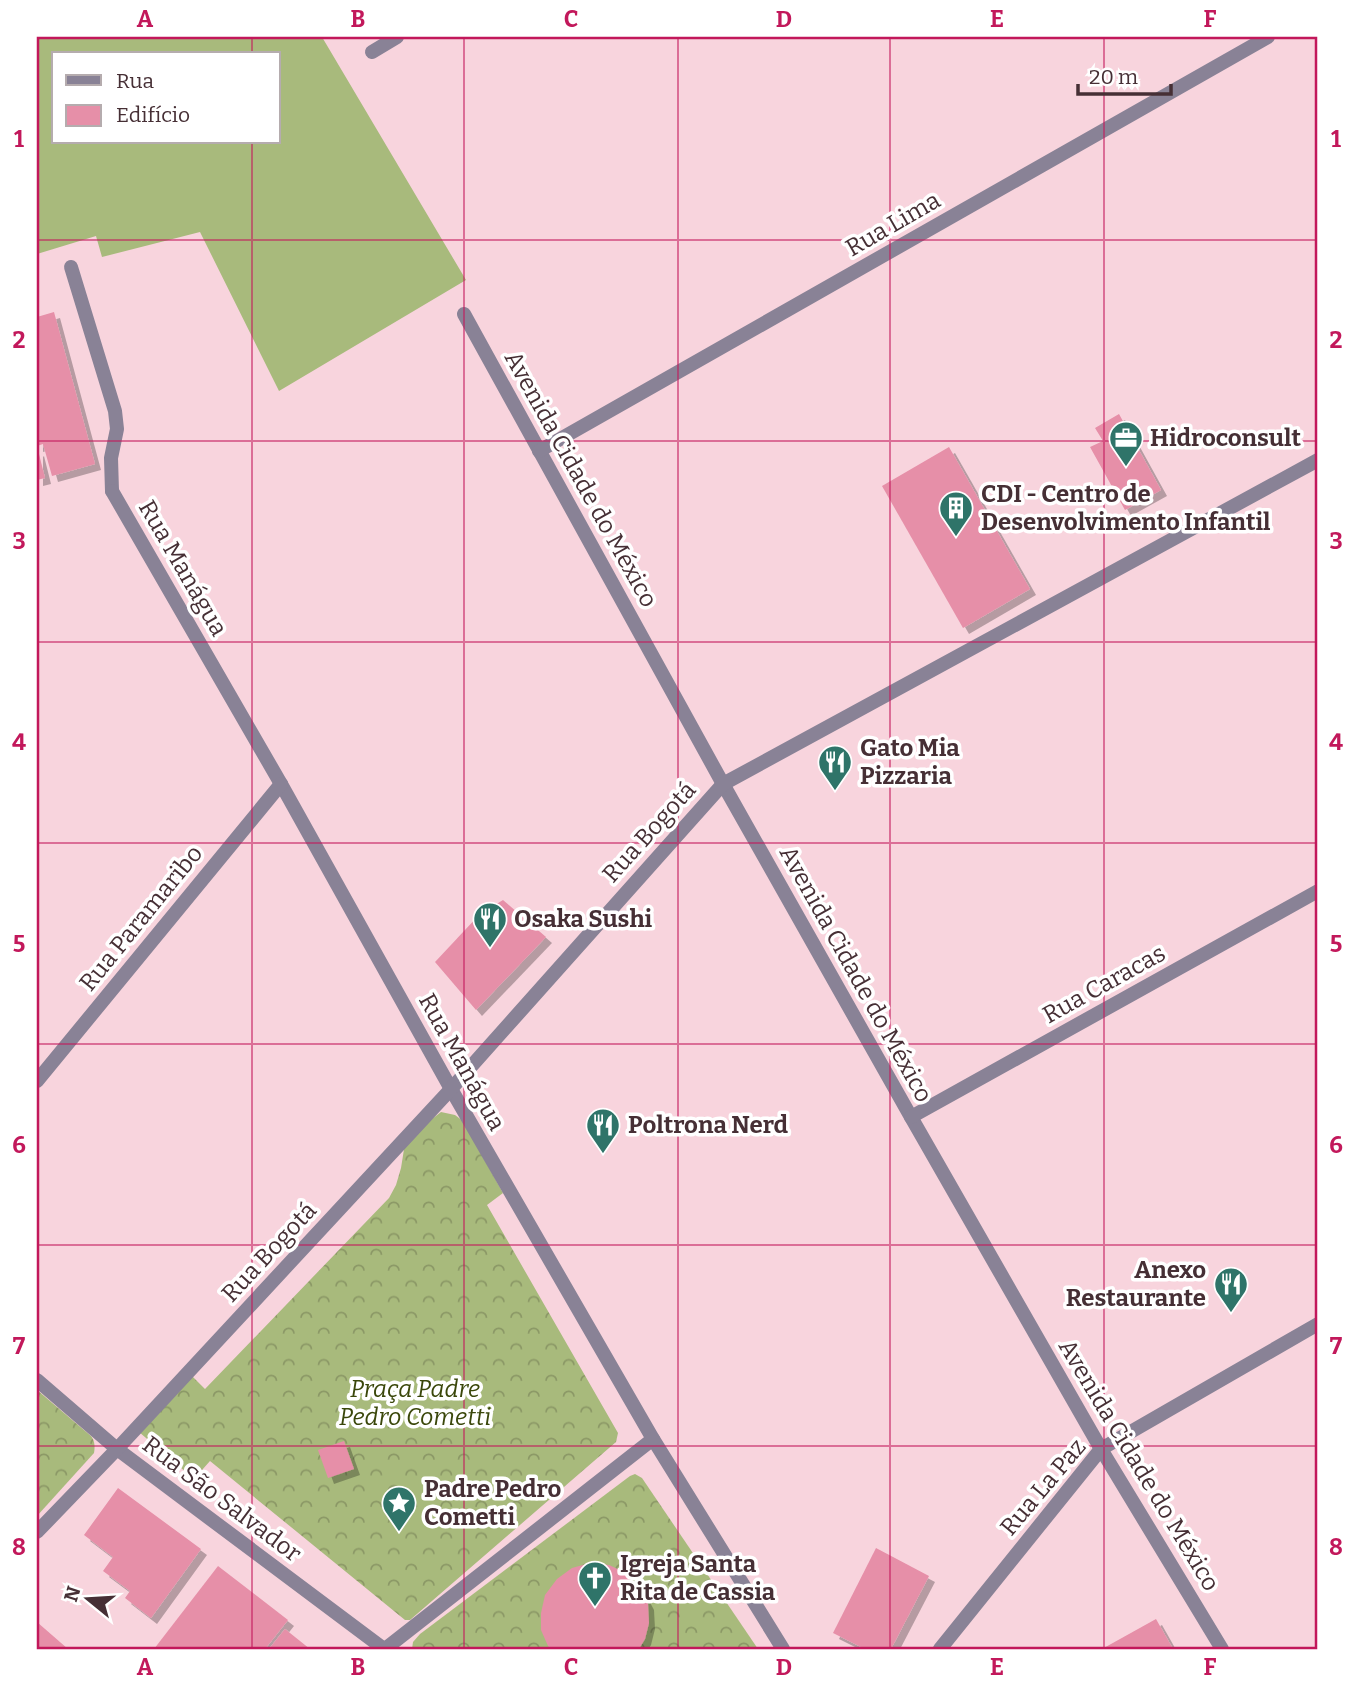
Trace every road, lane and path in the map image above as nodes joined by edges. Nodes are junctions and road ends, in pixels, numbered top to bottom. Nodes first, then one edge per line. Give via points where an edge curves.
1 (397, 37) edge
2 (1268, 37) edge
3 (372, 52) dead end
4 (71, 267) dead end
5 (464, 314) dead end
6 (539, 451) junction
7 (1318, 460) edge
8 (281, 783) junction
9 (723, 784) junction
10 (1318, 891) edge
11 (37, 1081) edge
12 (451, 1089) junction
13 (911, 1118) junction
14 (1318, 1324) edge
15 (37, 1380) edge
16 (653, 1439) junction
17 (117, 1449) junction
18 (1101, 1449) junction
19 (37, 1532) edge
20 (384, 1649) edge
21 (783, 1649) edge
22 (940, 1649) edge
23 (1222, 1649) edge

1 - 3 street
2 - 6 street, Rua Lima
4 - 8 street, Rua Manágua via 115,411 112,491
5 - 6 street, Avenida Cidade do México
6 - 9 street, Avenida Cidade do México
7 - 9 street, Rua Bogotá
8 - 11 street, Rua Paramaribo
8 - 12 street, Rua Manágua
9 - 12 street, Rua Bogotá
9 - 13 street, Avenida Cidade do México
10 - 13 street, Rua Caracas
12 - 16 street, Rua Manágua
12 - 17 street, Rua Bogotá
13 - 18 street, Avenida Cidade do México
14 - 18 street, Rua La Paz
15 - 17 street, Rua São Salvador
16 - 20 street
16 - 21 street, Rua Manágua
17 - 19 street, Rua Bogotá
17 - 20 street, Rua São Salvador
18 - 22 street, Rua La Paz
18 - 23 street, Avenida Cidade do México

